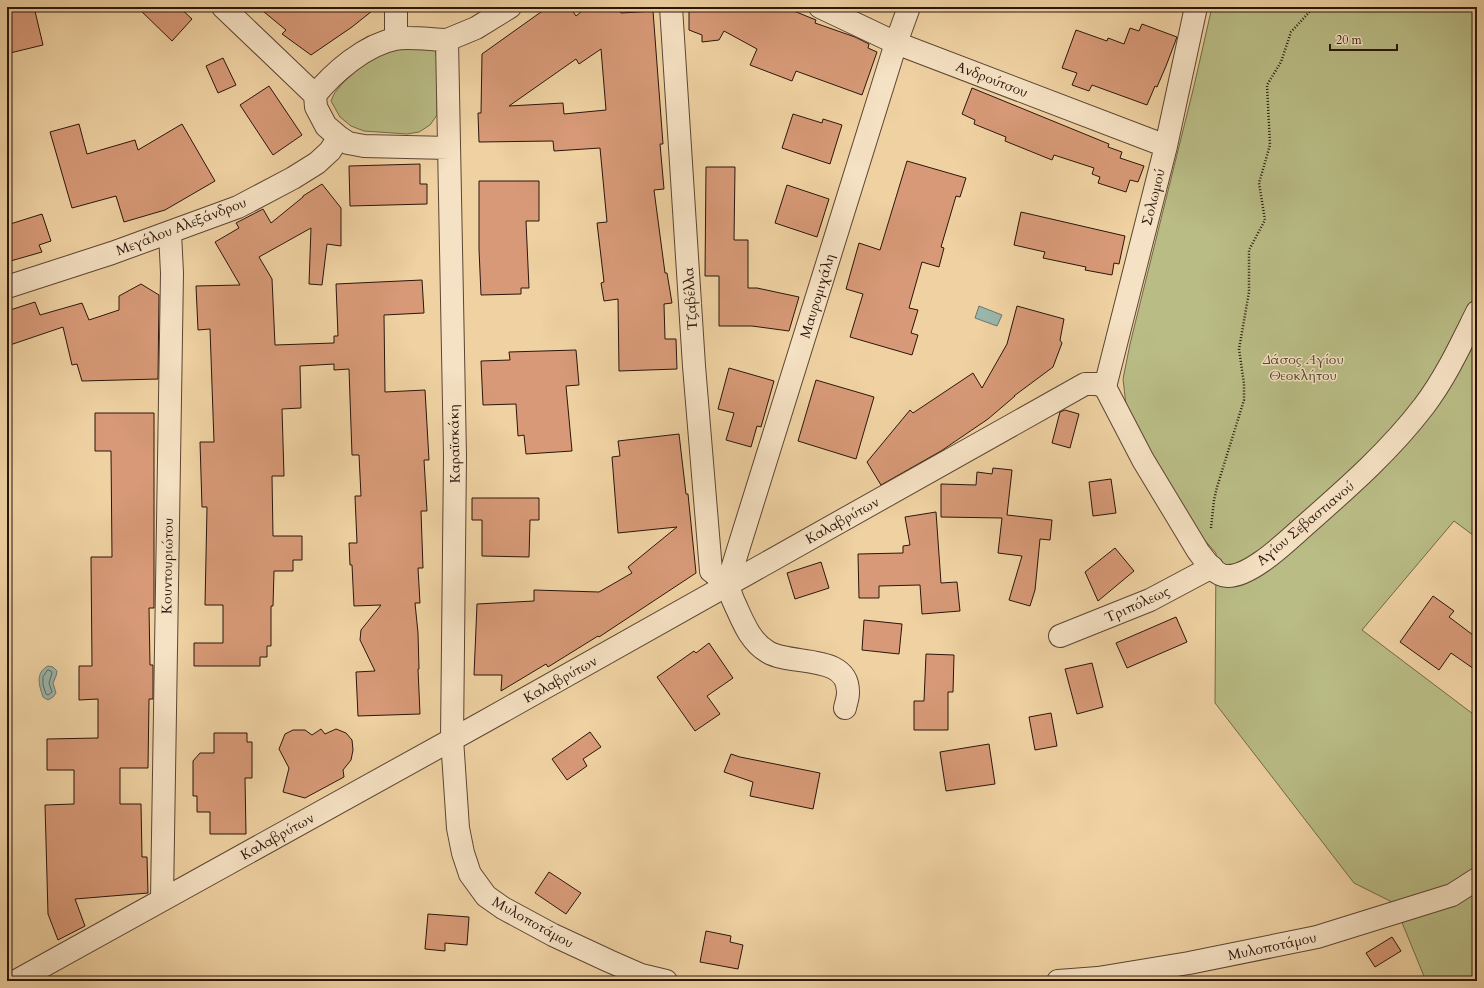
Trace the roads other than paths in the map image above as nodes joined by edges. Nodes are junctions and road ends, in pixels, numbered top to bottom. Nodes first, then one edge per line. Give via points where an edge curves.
1 (223, 7) edge
2 (396, 7) edge
3 (510, 7) edge
4 (671, 7) edge
5 (820, 7) edge
6 (910, 7) edge
7 (1196, 7) edge
8 (396, 38) junction
9 (447, 40) junction
10 (896, 43) junction
11 (315, 95) junction
12 (339, 137) junction
13 (1166, 146) junction
14 (449, 148) junction
15 (170, 233) junction
16 (7, 287) edge
17 (1477, 312) edge
18 (1105, 386) junction
19 (1212, 567) junction
20 (727, 585) junction
21 (1060, 636) dead end
22 (845, 708) dead end
23 (452, 739) junction
24 (1477, 879) edge
25 (162, 899) junction
26 (16, 981) edge
27 (666, 981) edge
28 (1058, 981) edge

1 - 11 street
2 - 8 street
3 - 9 street via 476,28
4 - 20 street, Τζαβέλλα via 694,366 711,571
5 - 10 street, Ανδρούτσου
6 - 10 street, Μαυρομιχάλη
7 - 13 street, Σολωμού
8 - 9 street
8 - 11 street via 373,47 340,68
9 - 14 street, Καραϊσκάκη
10 - 13 street, Ανδρούτσου
10 - 20 street, Μαυρομιχάλη
11 - 12 street via 314,102 318,114 326,126
12 - 14 street via 348,143 364,146
12 - 15 street, Μεγάλου Αλεξάνδρου via 330,151 317,163 293,178 238,207
13 - 18 street, Σολωμού
14 - 23 street, Καραϊσκάκη via 455,456
15 - 16 street, Μεγάλου Αλεξάνδρου
15 - 25 street, Κουντουριώτου via 172,273
17 - 19 street, Αγίου Σεβαστιανού via 1432,395 1399,436 1364,473 1256,565 1236,575 1226,576
18 - 19 street, Αγίου Σεβαστιανού via 1143,460 1196,549
18 - 20 street, Καλαβρύτων via 1085,384
19 - 21 street, Τριπόλεως via 1150,600
20 - 22 street via 746,628 756,643 768,653 834,667 844,678 848,692
20 - 23 street, Καλαβρύτων
23 - 25 street, Καλαβρύτων
23 - 27 street, Μυλοποτάμου via 458,828 463,853 470,874 486,896 502,908 574,945 641,975
24 - 28 street, Μυλοποτάμου via 1452,895 1317,937 1189,963 1098,978
25 - 26 street, Καλαβρύτων

